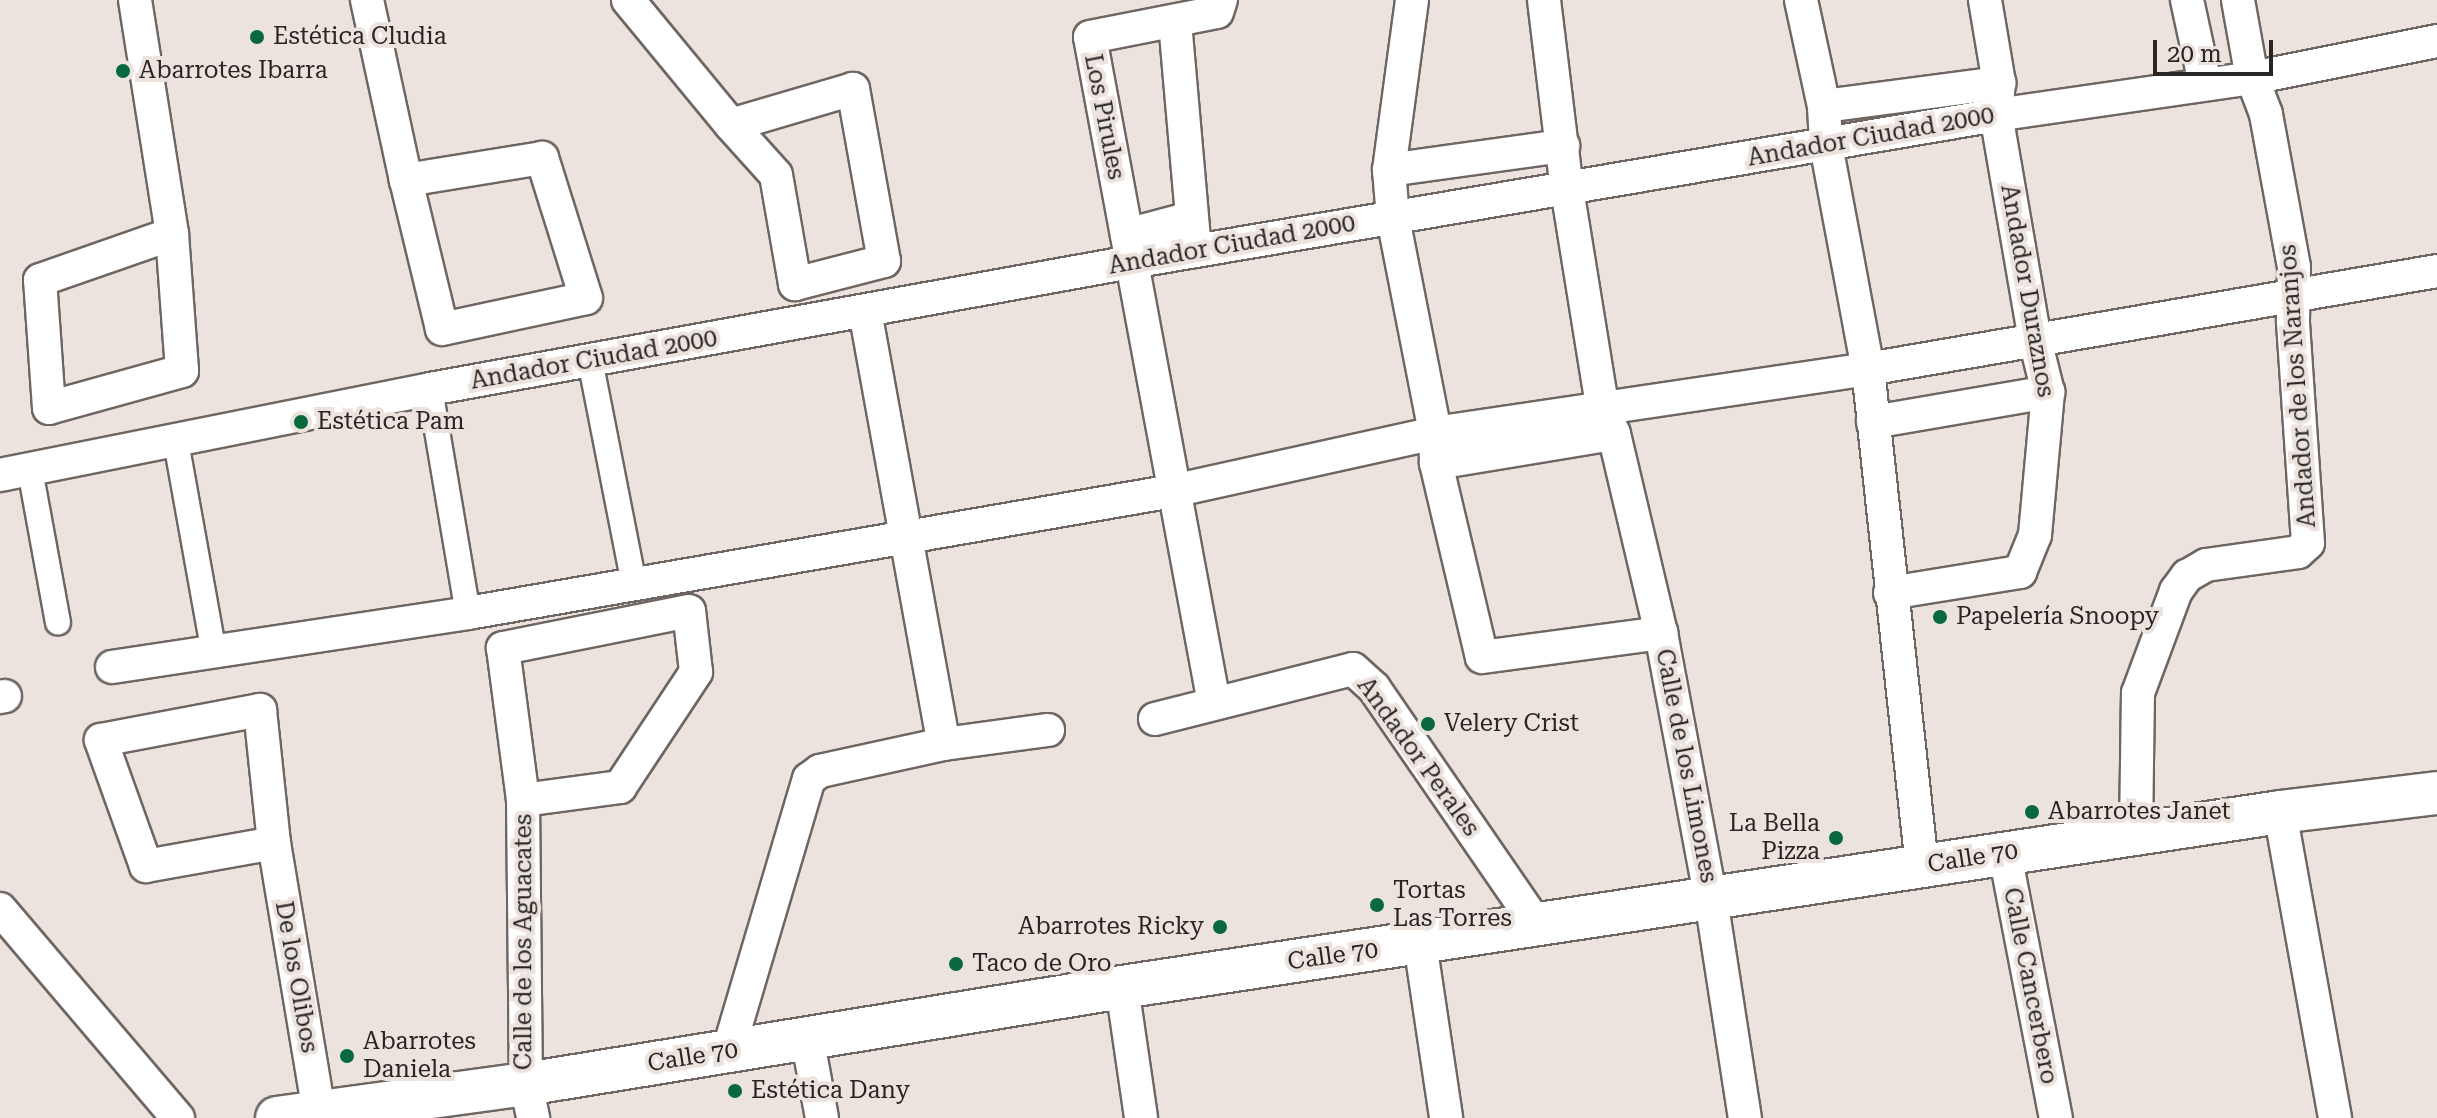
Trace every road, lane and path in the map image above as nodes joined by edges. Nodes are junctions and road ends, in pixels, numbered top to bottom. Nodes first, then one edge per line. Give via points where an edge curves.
1 (135, 0) edge
2 (367, 0) edge
3 (628, 0) edge
4 (1221, 0) edge
5 (1412, 0) edge
6 (1544, 0) edge
7 (1801, 0) edge
8 (1985, 0) edge
9 (2187, 0) edge
10 (2238, 0) edge
11 (1175, 22) junction
12 (2437, 41) edge
13 (2252, 78) junction
14 (1999, 83) junction
15 (2205, 83) junction
16 (1824, 106) junction
17 (1996, 115) junction
18 (731, 125) junction
19 (1826, 145) junction
20 (1563, 146) junction
21 (1389, 170) junction
22 (406, 180) junction
23 (1567, 189) junction
24 (1191, 218) junction
25 (1393, 218) junction
26 (172, 234) junction
27 (1129, 248) junction
28 (1195, 251) junction
29 (2437, 271) edge
30 (2293, 296) junction
31 (865, 311) junction
32 (2035, 340) junction
33 (590, 360) junction
34 (1868, 369) junction
35 (430, 389) junction
36 (2048, 392) junction
37 (1608, 420) junction
38 (1873, 422) junction
39 (176, 442) junction
40 (1435, 448) junction
41 (15, 473) edge
42 (1173, 491) junction
43 (904, 538) junction
44 (634, 584) junction
45 (1890, 593) junction
46 (468, 613) junction
47 (58, 622) dead end
48 (1661, 633) junction
49 (214, 654) junction
50 (112, 667) dead end
51 (1214, 703) junction
52 (1155, 719) dead end
53 (1048, 730) dead end
54 (944, 744) junction
55 (2437, 793) edge
56 (523, 800) junction
57 (2280, 812) junction
58 (2136, 834) junction
59 (274, 843) junction
60 (2005, 854) junction
61 (1922, 866) junction
62 (1711, 899) junction
63 (0, 909) edge
64 (1537, 925) junction
65 (1420, 943) junction
66 (1122, 987) junction
67 (807, 1037) junction
68 (728, 1052) junction
69 (529, 1101) edge
70 (319, 1112) junction
71 (178, 1118) edge
72 (277, 1118) edge
73 (822, 1118) edge
74 (1141, 1118) edge
75 (1446, 1118) edge
76 (1745, 1118) edge
77 (2056, 1118) edge
78 (2335, 1118) edge

1 - 26 street
2 - 22 street
3 - 18 street
4 - 11 street, Los Pirules via 1217,12
5 - 21 street
6 - 20 street, Calle de los Limones
7 - 16 street
8 - 14 street, Andador Duraznos
9 - 15 street
10 - 13 street, Andador de los Naranjos
11 - 24 street
11 - 27 street, Los Pirules via 1090,37
12 - 13 street, Andador Ciudad 2000
13 - 15 street, Andador Ciudad 2000
13 - 30 street, Andador de los Naranjos via 2266,114 2294,267
14 - 16 street
14 - 17 street, Andador Duraznos
15 - 17 street, Andador Ciudad 2000
16 - 19 street
17 - 19 street, Andador Ciudad 2000
17 - 32 street, Andador Duraznos
18 - 18 street via 776,175 795,284 884,261 853,89
19 - 23 street, Andador Ciudad 2000
19 - 34 street
20 - 21 street
20 - 23 street, Calle de los Limones
21 - 25 street
22 - 22 street via 442,329 586,298 542,158
23 - 25 street, Andador Ciudad 2000
23 - 37 street, Calle de los Limones
24 - 27 street
24 - 28 street
25 - 28 street, Andador Ciudad 2000
25 - 40 street
26 - 26 street via 182,371 49,408 40,280
27 - 28 street, Andador Ciudad 2000
27 - 31 street, Andador Ciudad 2000
27 - 42 street
29 - 30 street
30 - 32 street
30 - 58 street, Andador de los Naranjos via 2308,543 2298,552 2206,565 2187,576 2176,591 2138,693
31 - 33 street, Andador Ciudad 2000
31 - 43 street
32 - 34 street
32 - 36 street, Andador Duraznos
33 - 35 street, Andador Ciudad 2000
33 - 44 street
34 - 37 street
34 - 38 street
35 - 39 street, Andador Ciudad 2000
35 - 46 street
36 - 38 street
36 - 45 street, Andador Duraznos via 2035,535 2020,572
37 - 40 street
37 - 48 street, Calle de los Limones
38 - 45 street
39 - 41 street, Andador Ciudad 2000
39 - 49 street
40 - 42 street
40 - 48 street, Calle de los Limones via 1482,657
41 - 47 street
42 - 43 street
42 - 51 street
43 - 44 street
43 - 54 street
44 - 46 street
45 - 61 street
46 - 49 street
48 - 62 street, Calle de los Limones
49 - 50 street
51 - 52 street, Andador Perales
51 - 64 street, Andador Perales via 1353,669 1374,688
53 - 54 street
54 - 68 street via 820,771 809,779
55 - 57 street, Calle 70
56 - 56 street, Calle de los Aguacates via 503,648 689,611 696,672 620,787
56 - 69 street, Calle de los Aguacates
57 - 58 street, Calle 70
57 - 78 street
58 - 60 street, Calle 70
59 - 59 street, De los Olibos via 260,710 101,740 146,866
59 - 70 street, De los Olibos
60 - 61 street, Calle 70
60 - 77 street, Calle Cancerbero
61 - 62 street, Calle 70
62 - 64 street, Calle 70
62 - 76 street, Calle de los Limones
63 - 71 street
64 - 65 street, Calle 70
65 - 66 street, Calle 70
65 - 75 street
66 - 67 street, Calle 70
66 - 74 street
67 - 68 street, Calle 70
67 - 73 street
68 - 69 street, Calle 70
69 - 70 street, Calle 70
70 - 72 street, Calle 70

